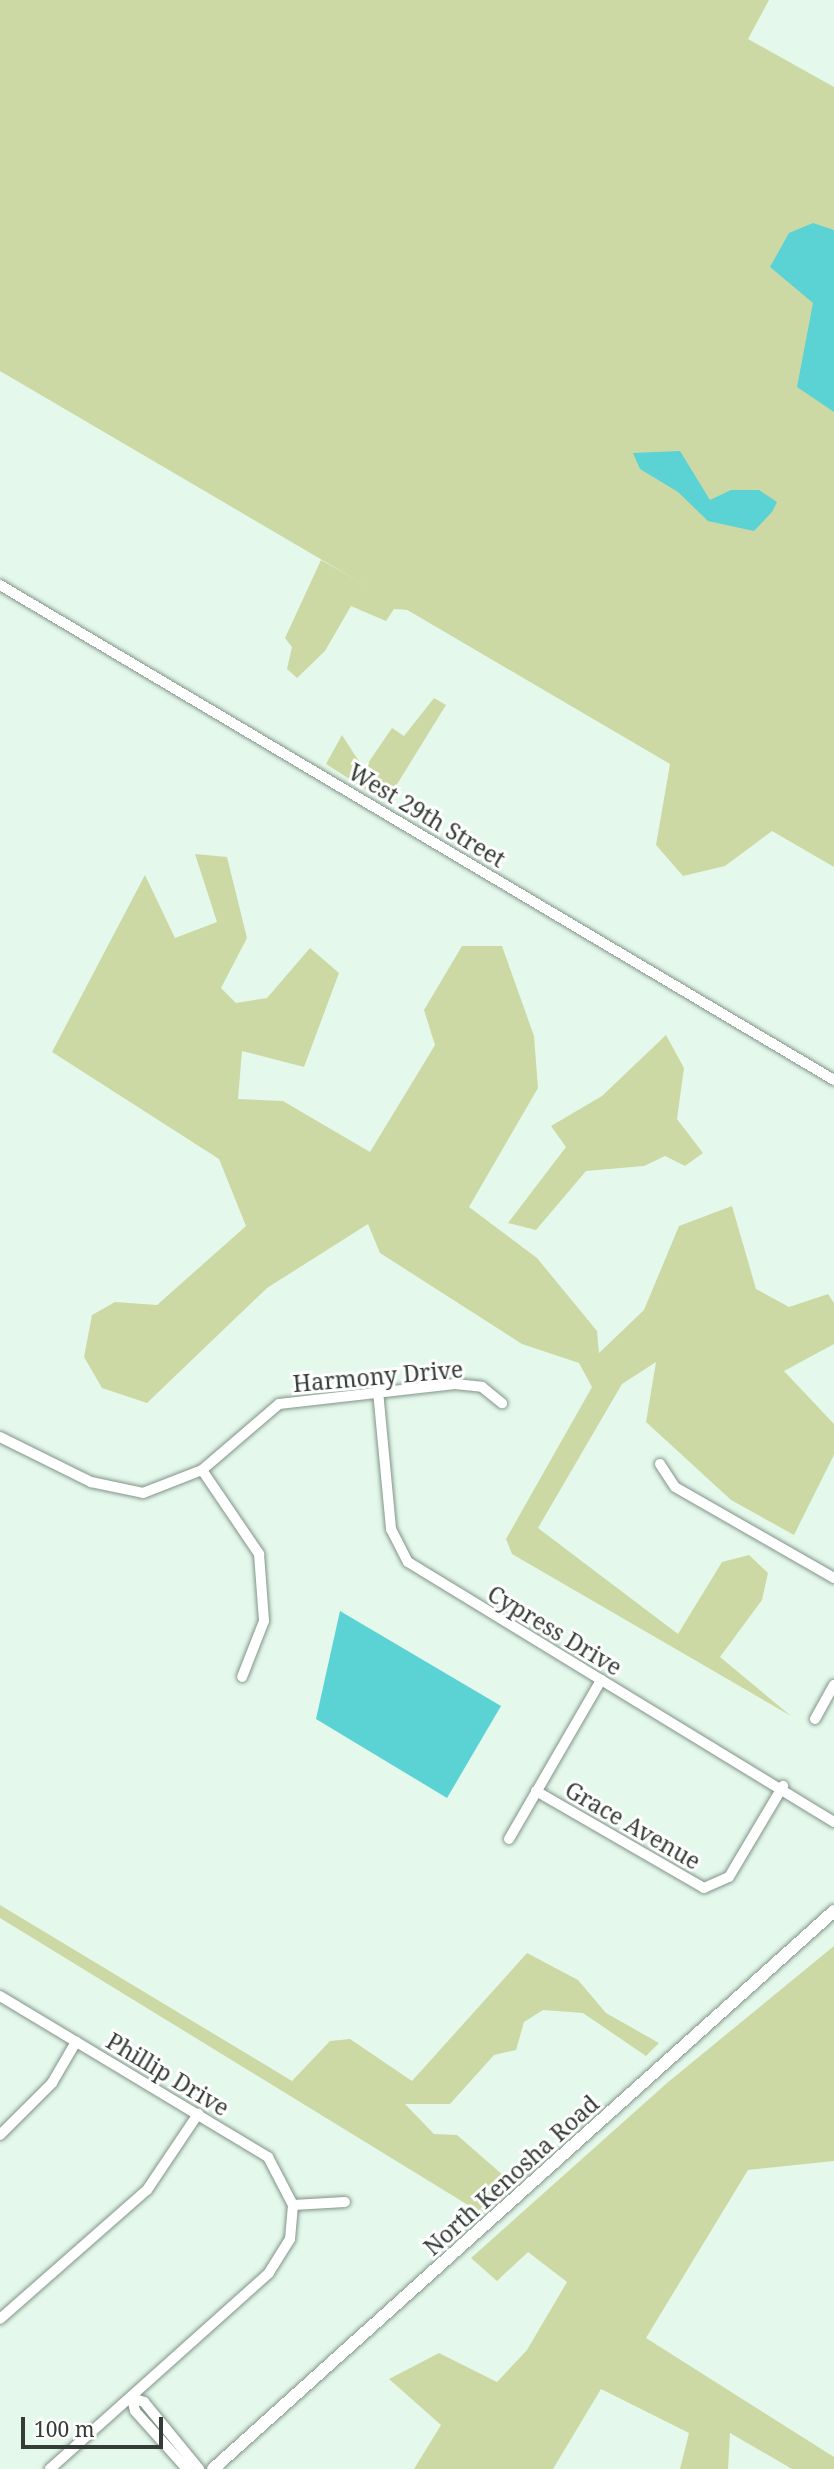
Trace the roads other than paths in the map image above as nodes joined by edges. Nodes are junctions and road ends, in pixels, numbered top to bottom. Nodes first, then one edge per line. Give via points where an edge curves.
1 (0, 585) edge
2 (834, 1080) edge
3 (378, 1391) junction
4 (502, 1403) dead end
5 (0, 1437) edge
6 (660, 1464) dead end
7 (202, 1470) junction
8 (834, 1578) edge
9 (242, 1677) dead end
10 (601, 1680) junction
11 (834, 1685) edge
12 (815, 1720) dead end
13 (783, 1786) junction
14 (536, 1791) junction
15 (834, 1822) edge
16 (509, 1839) dead end
17 (834, 1910) edge
18 (0, 1996) edge
19 (76, 2042) junction
20 (198, 2114) junction
21 (0, 2135) edge
22 (345, 2202) dead end
23 (293, 2205) junction
24 (0, 2319) edge
25 (132, 2398) junction
26 (50, 2469) edge
27 (187, 2469) edge
28 (199, 2469) edge
29 (213, 2469) edge

1 - 2 street, West 29th Street
3 - 4 street, Harmony Drive via 455,1384 482,1387
3 - 7 street, Harmony Drive via 279,1404
3 - 10 street, Cypress Drive via 391,1529 408,1562
5 - 7 street, Harmony Drive via 119,1491 160,1490
6 - 8 street via 675,1487
7 - 9 street via 258,1554 264,1621
10 - 13 street, Cypress Drive
10 - 14 street
11 - 12 street
13 - 14 street, Grace Avenue via 729,1877 704,1888
13 - 15 street, Cypress Drive
14 - 16 street
17 - 29 street, North Kenosha Road
18 - 19 street, Phillip Drive
19 - 20 street, Phillip Drive
19 - 21 street via 52,2083
20 - 23 street, Phillip Drive via 268,2157
20 - 24 street via 147,2190
22 - 23 street
23 - 25 street via 281,2258
25 - 26 street
25 - 27 street via 135,2411
25 - 28 street via 145,2402

